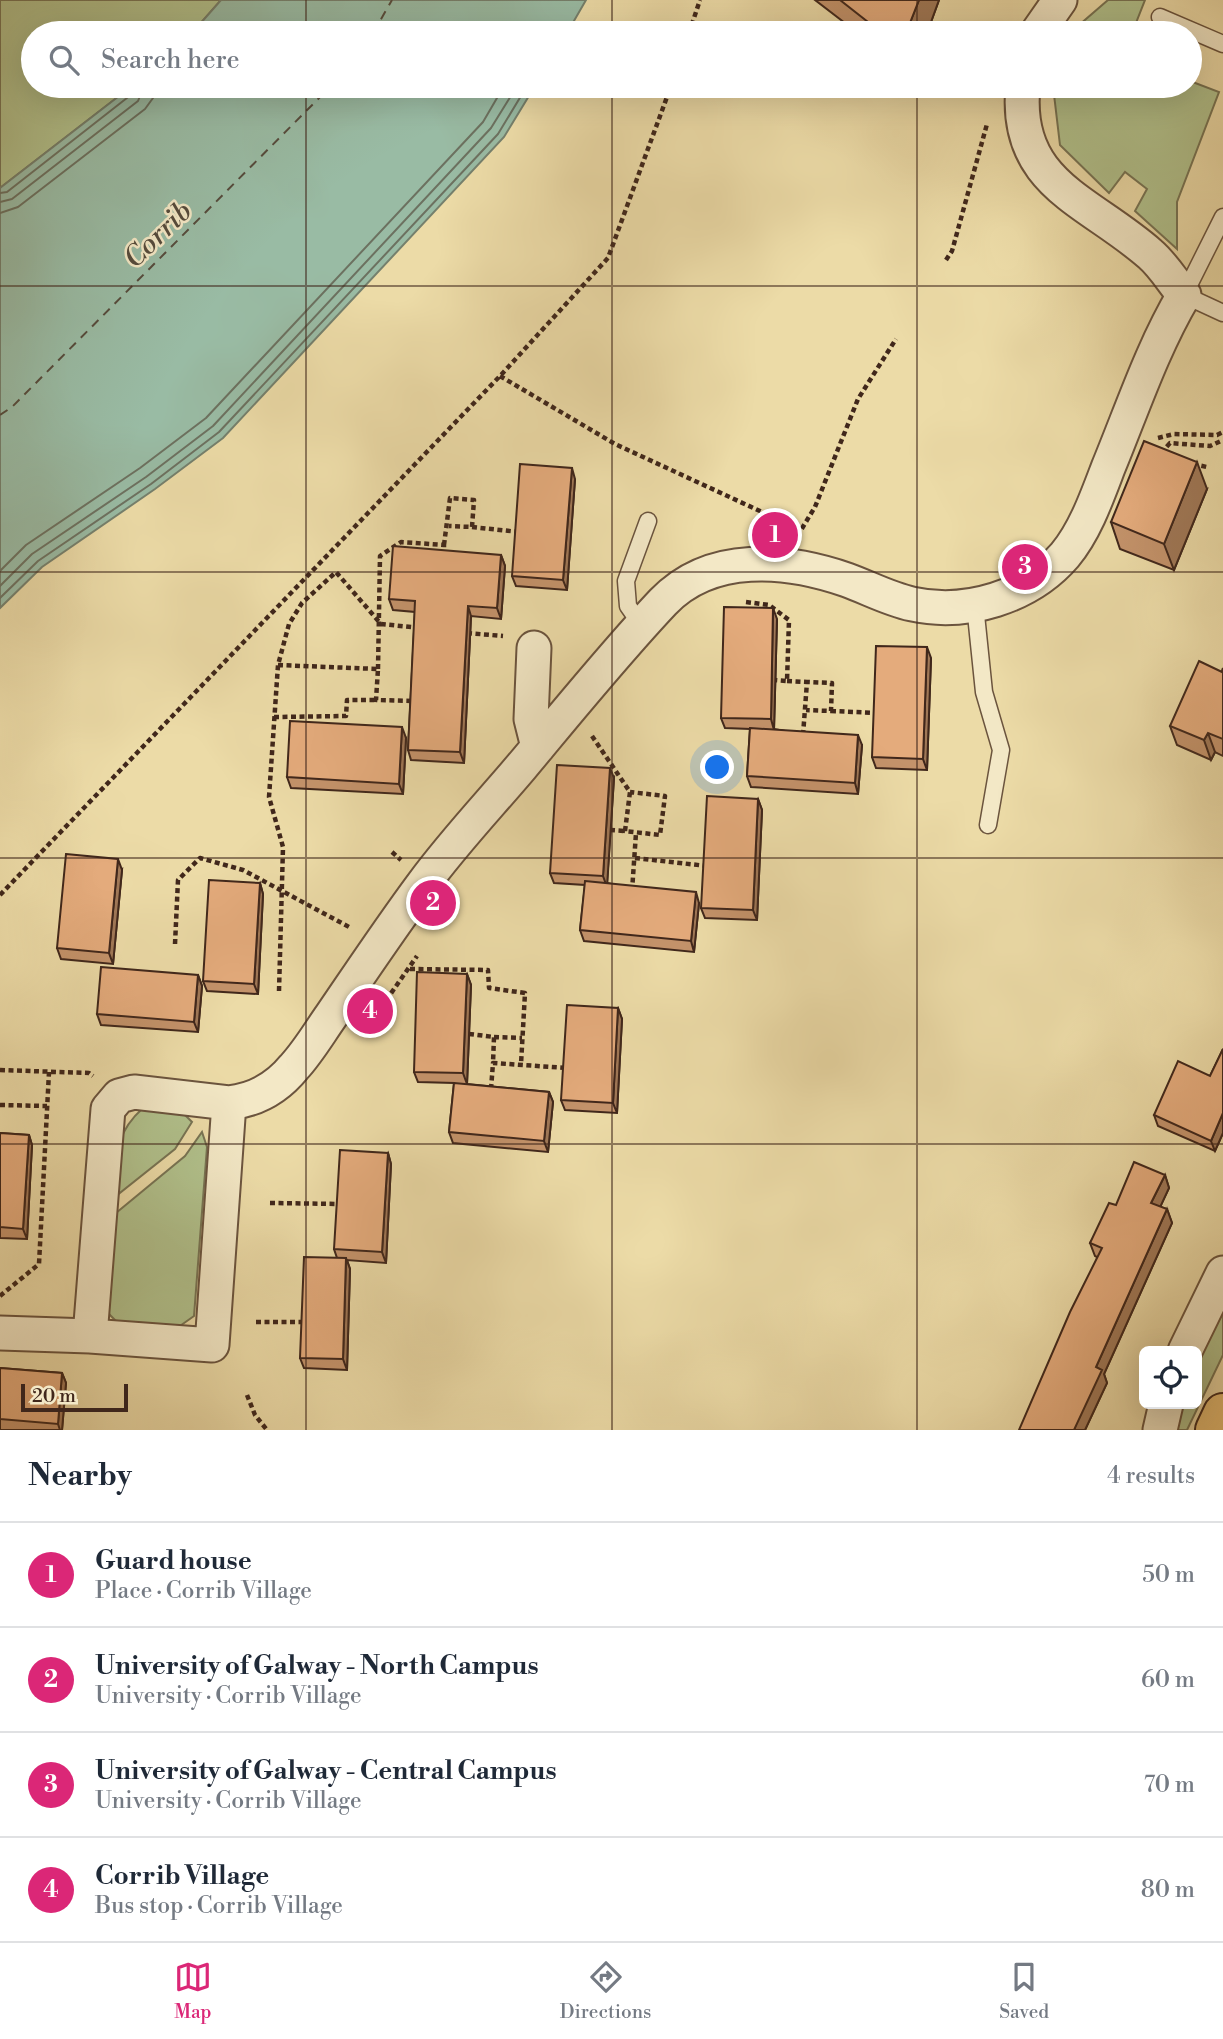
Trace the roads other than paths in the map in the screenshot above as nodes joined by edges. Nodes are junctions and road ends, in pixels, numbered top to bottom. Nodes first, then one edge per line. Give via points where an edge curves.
1 (1060, 0) edge
2 (1160, 17) dead end
3 (1045, 21) edge
4 (1169, 21) edge
5 (1202, 35) edge
6 (1223, 44) edge
7 (1023, 98) edge
8 (1223, 217) edge
9 (1184, 295) junction
10 (1223, 313) edge
11 (648, 520) dead end
12 (975, 605) junction
13 (642, 626) junction
14 (534, 648) road end
15 (538, 747) junction
16 (988, 825) dead end
17 (229, 1103) junction
18 (1223, 1273) edge
19 (0, 1334) edge
20 (90, 1336) junction
21 (1187, 1346) edge
22 (1165, 1409) edge
23 (1223, 1413) edge
24 (1160, 1430) edge
25 (1215, 1430) edge

1 - 3 street
2 - 4 lane
5 - 6 lane
7 - 9 street via 1027,144 1039,165 1056,184 1151,255
8 - 9 lane
9 - 10 lane
9 - 12 street via 1167,324 1076,540 1031,585
11 - 13 lane via 626,581 628,606
12 - 13 street via 916,605 821,573 772,564 710,571 689,579
12 - 16 lane via 984,692 1001,750
13 - 15 street
14 - 15 street via 531,719
15 - 17 street via 425,881 294,1068 265,1093
17 - 20 street via 134,1092 118,1096 108,1109
17 - 20 street via 212,1345
18 - 21 street
19 - 20 street
22 - 24 street
23 - 25 main road

